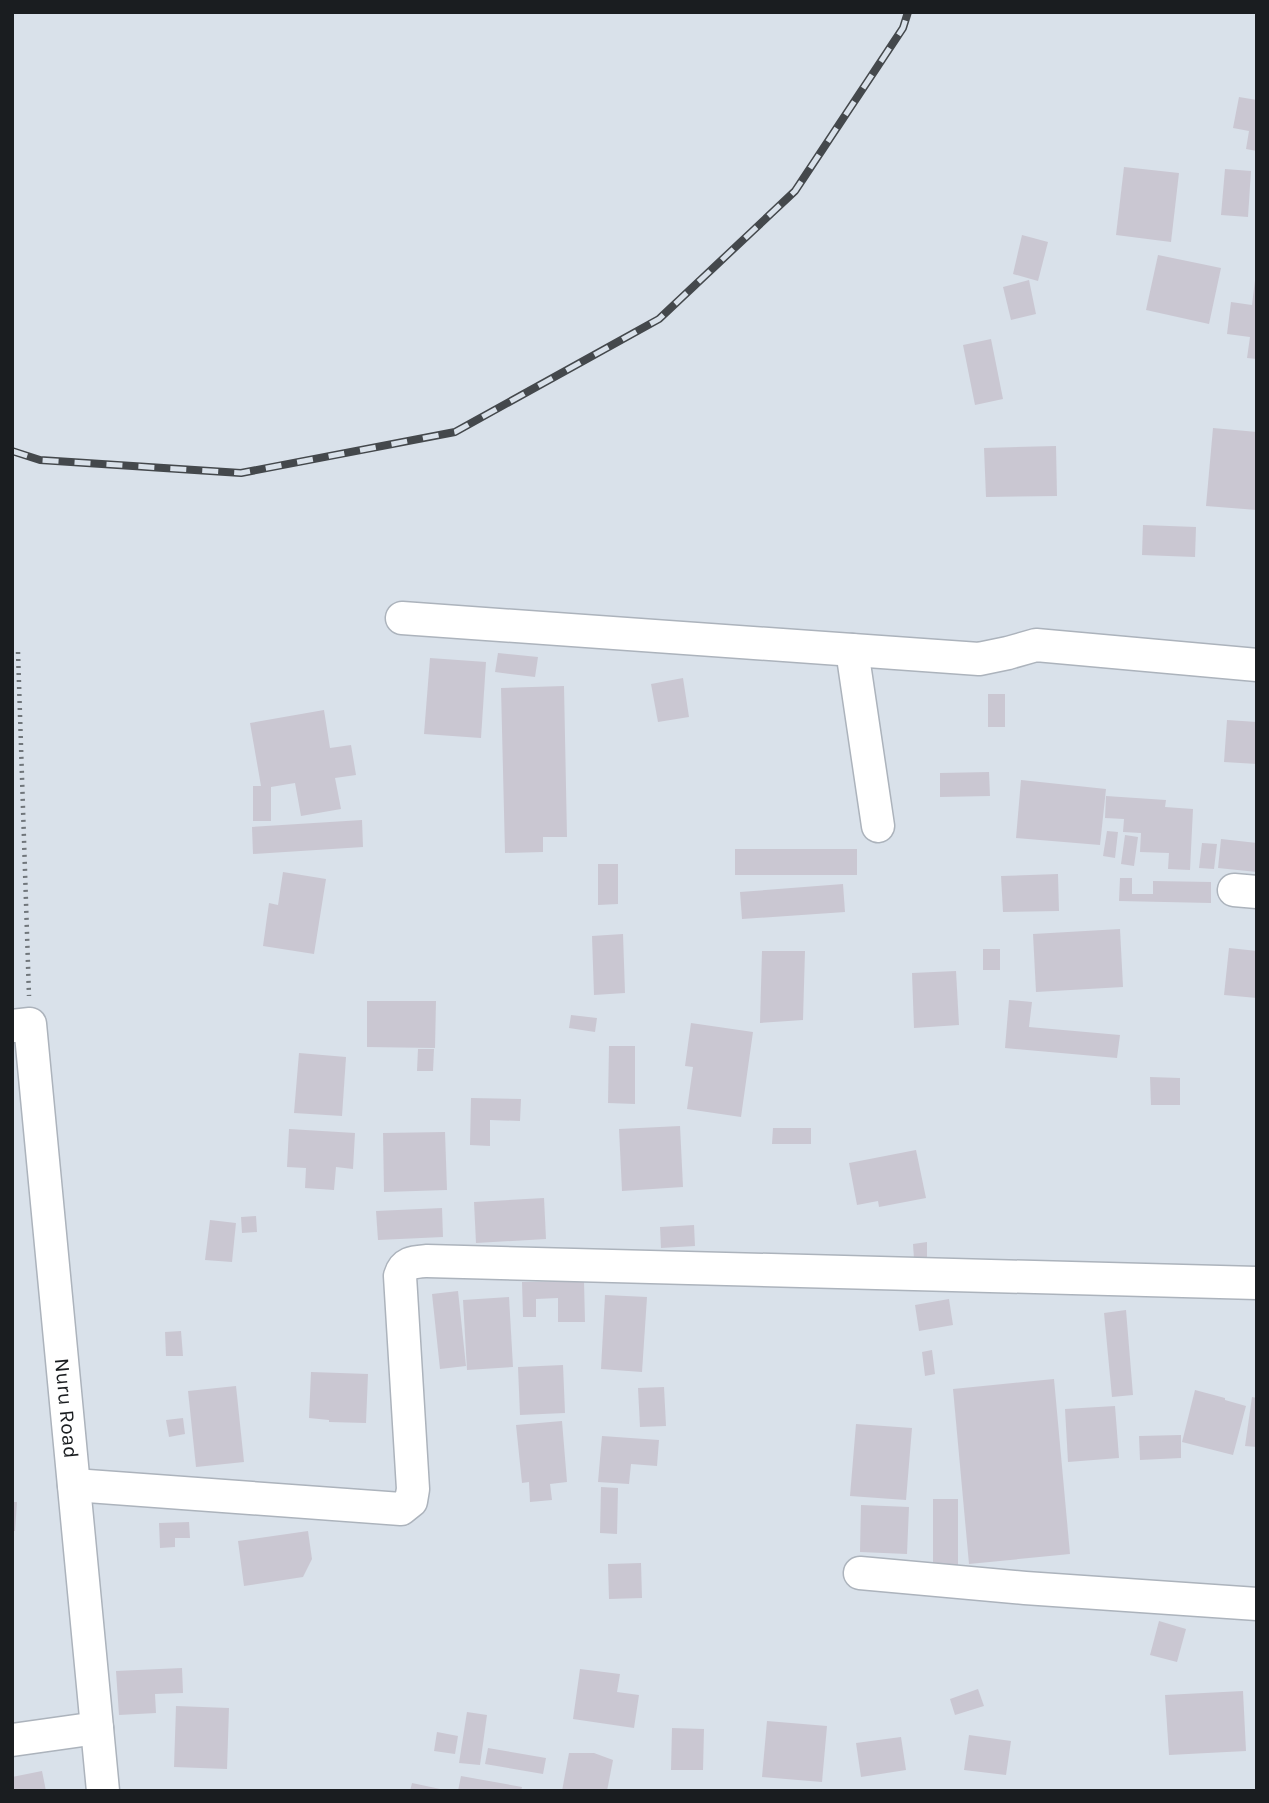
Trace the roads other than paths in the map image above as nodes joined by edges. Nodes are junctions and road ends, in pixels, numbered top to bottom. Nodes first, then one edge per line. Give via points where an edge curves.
1 (402, 618) dead end
2 (852, 650) junction
3 (1257, 665) edge
4 (878, 826) dead end
5 (21, 1025) edge
6 (1257, 1283) edge
7 (74, 1485) junction
8 (860, 1573) dead end
9 (1257, 1604) edge
10 (97, 1728) junction
11 (12, 1740) edge
12 (103, 1791) edge

1 - 2 street
2 - 3 street via 979,659 1037,645
2 - 4 street
5 - 7 street, Nuru Road
6 - 7 street via 410,1263 400,1276 413,1489 411,1501 401,1509
7 - 10 street, Nuru Road
8 - 9 street
10 - 11 street
10 - 12 street, Nuru Road

